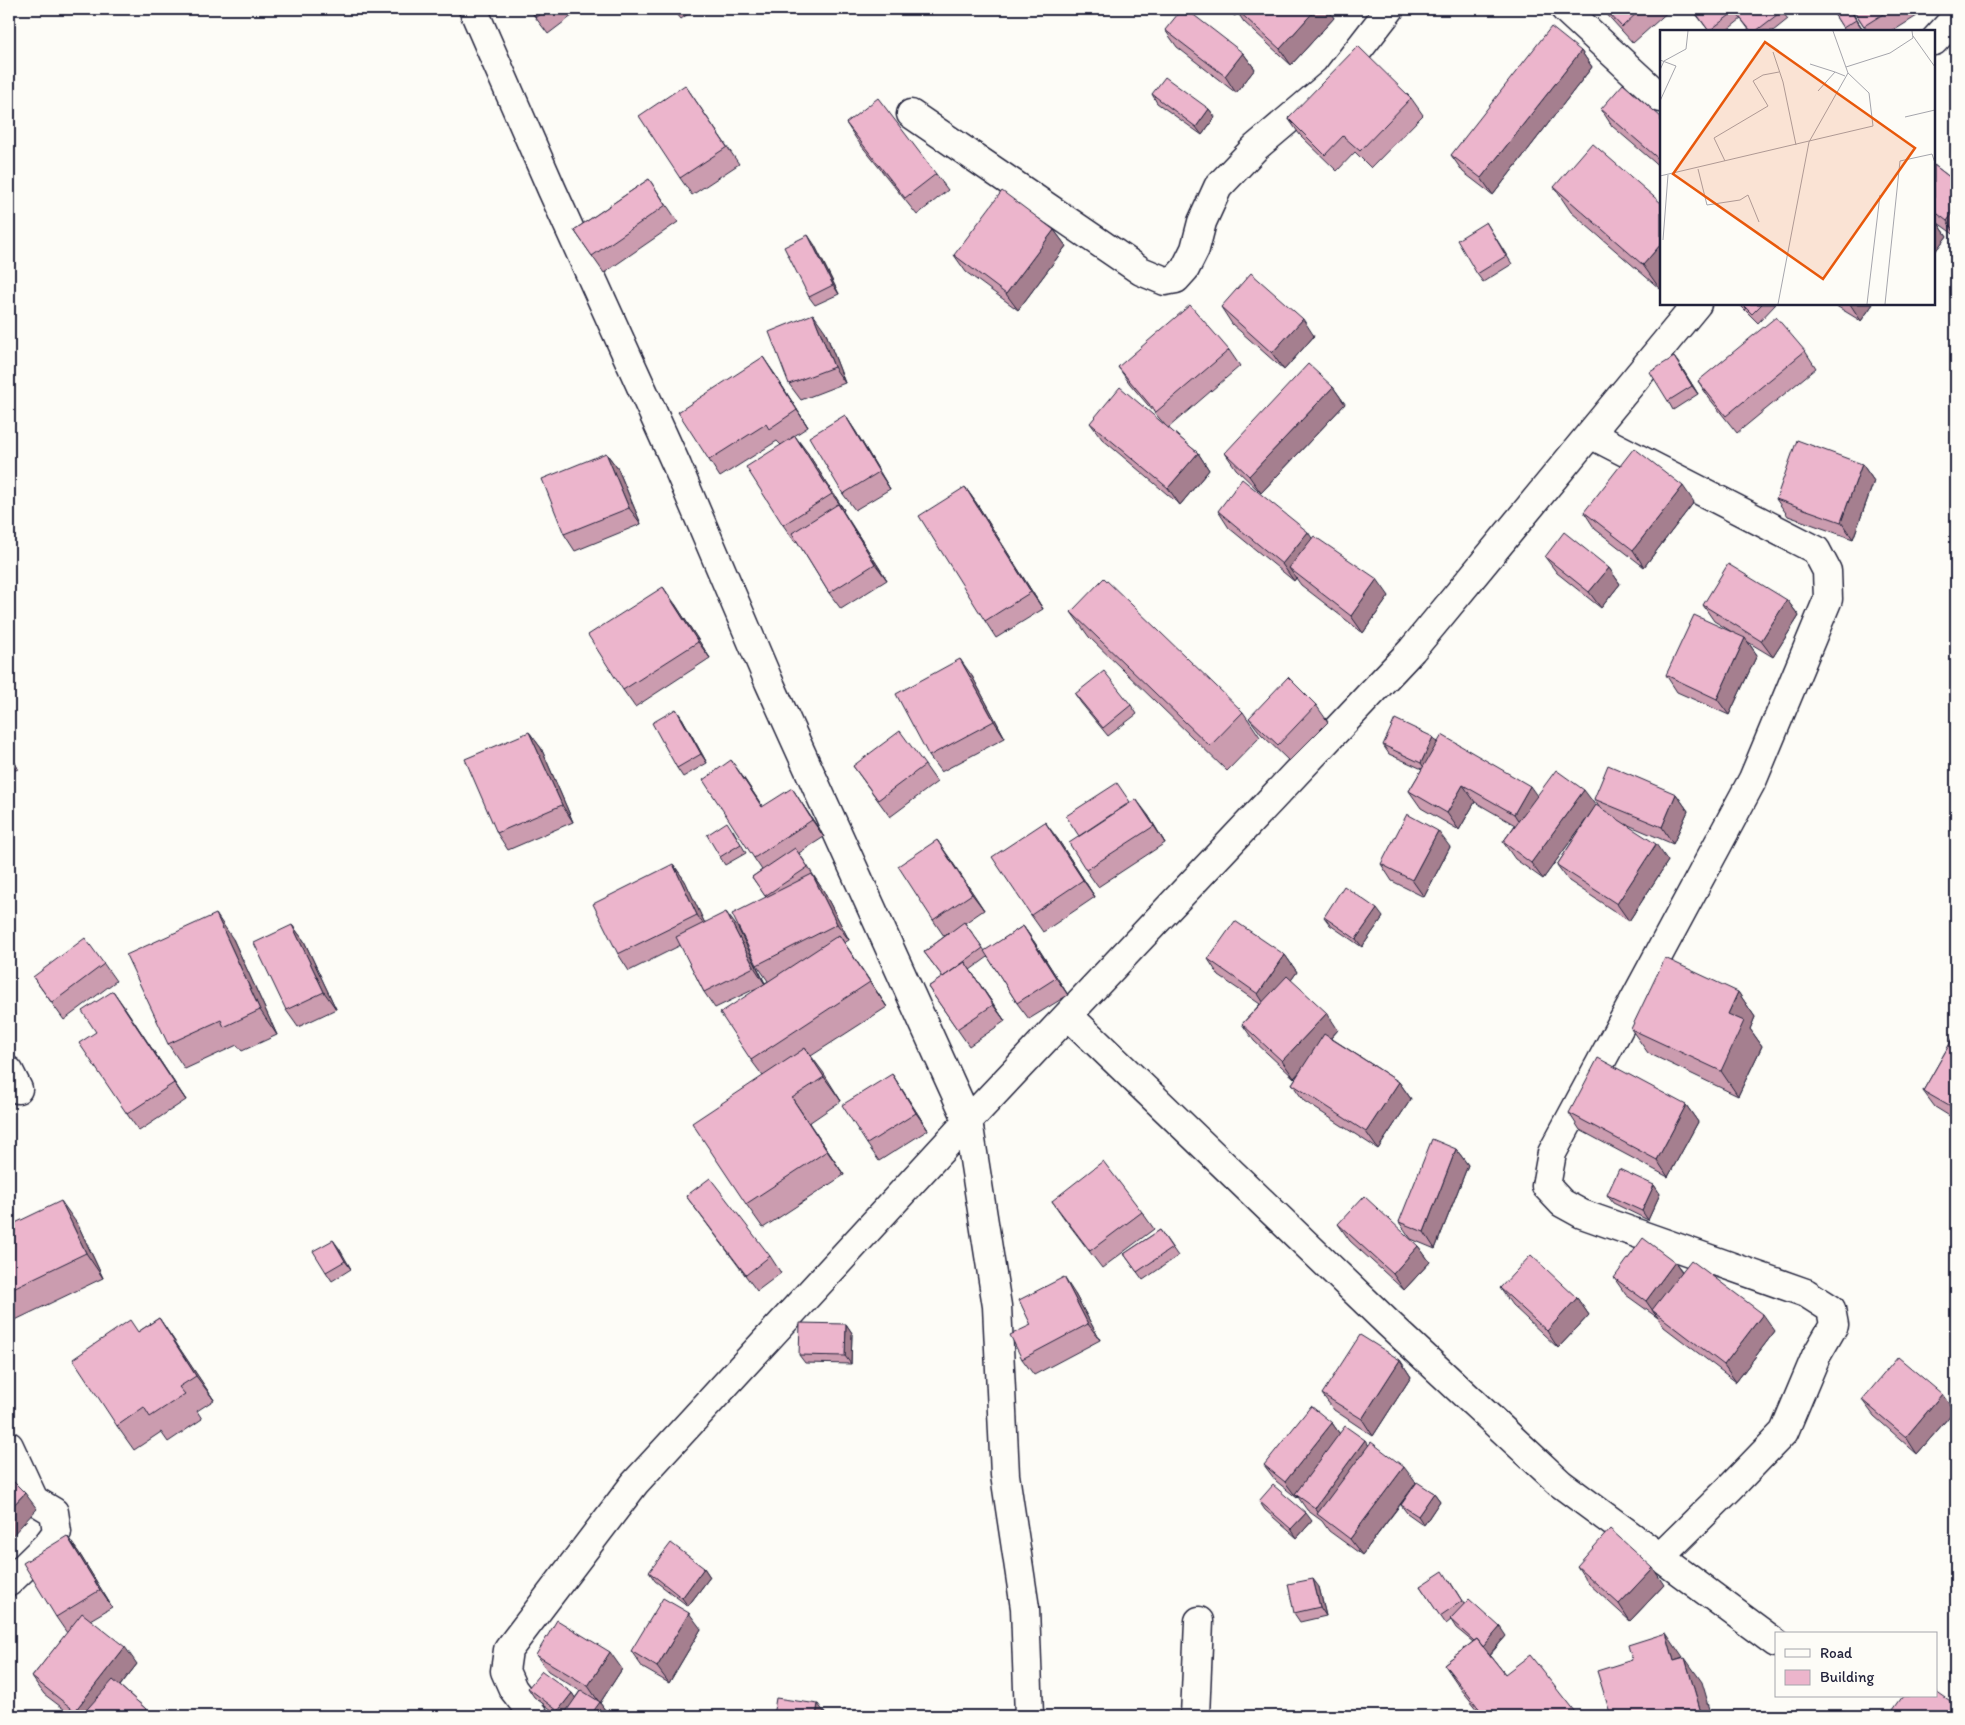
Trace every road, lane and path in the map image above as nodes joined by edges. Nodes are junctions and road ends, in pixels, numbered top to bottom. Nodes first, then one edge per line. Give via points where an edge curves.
1 (473, 9) edge
2 (1390, 9) edge
3 (1564, 9) edge
4 (1956, 17) edge
5 (1935, 40) edge
6 (1660, 97) edge
7 (911, 114) dead end
8 (1696, 305) edge
9 (1590, 434) junction
10 (1068, 1015) junction
11 (968, 1121) junction
12 (9, 1446) edge
13 (1661, 1556) junction
14 (9, 1582) edge
15 (1199, 1621) dead end
16 (1775, 1642) edge
17 (534, 1716) edge
18 (1029, 1716) edge
19 (1195, 1716) edge

1 - 11 street via 677,466 769,682
2 - 7 street via 1335,80 1256,147 1218,188 1185,270 1176,279 1165,281 1141,271
3 - 6 street
4 - 5 street
8 - 9 street
9 - 10 street via 1412,650
9 - 13 street via 1816,550 1827,571 1828,599 1753,779 1552,1154 1546,1186 1562,1203 1582,1214 1806,1293 1831,1309 1834,1325 1816,1356 1784,1432
10 - 11 street
10 - 13 street via 1374,1310 1561,1484
11 - 17 street via 635,1483 508,1650 505,1671 513,1689
11 - 18 street via 997,1306 1005,1475 1025,1608
12 - 14 street via 34,1500 54,1512 56,1532
13 - 16 street
15 - 19 street

